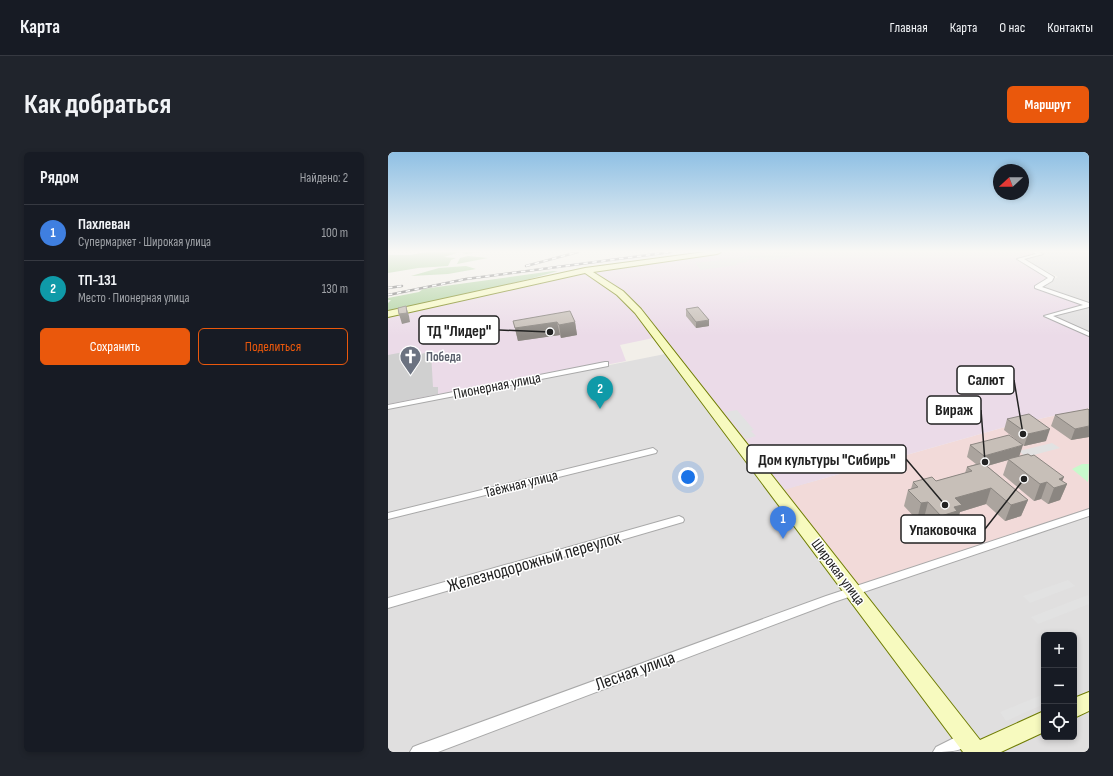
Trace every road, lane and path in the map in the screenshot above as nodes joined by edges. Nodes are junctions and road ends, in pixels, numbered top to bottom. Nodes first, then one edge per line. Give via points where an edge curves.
1 (540, 280) edge
2 (600, 280) edge
3 (1050, 280) edge
4 (1089, 305) edge
5 (388, 314) edge
6 (1089, 334) edge
7 (606, 364) dead end
8 (388, 407) edge
9 (653, 451) dead end
10 (1089, 512) edge
11 (388, 516) edge
12 (679, 520) dead end
13 (852, 591) junction
14 (388, 603) edge
15 (1089, 701) edge
16 (1077, 707) edge
17 (1041, 722) edge
18 (973, 748) edge
19 (418, 752) edge
20 (941, 752) edge

1 - 5 street
2 - 13 street, Широкая улица via 620,293 638,311
3 - 4 street via 1037,287
4 - 6 street via 1047,316
7 - 8 street, Пионерная улица
9 - 11 street, Таёжная улица
10 - 13 street, Лесная улица
12 - 14 street, Железнодорожный переулок
13 - 18 street, Широкая улица
13 - 19 street, Лесная улица
15 - 16 street
17 - 18 street
18 - 20 street

